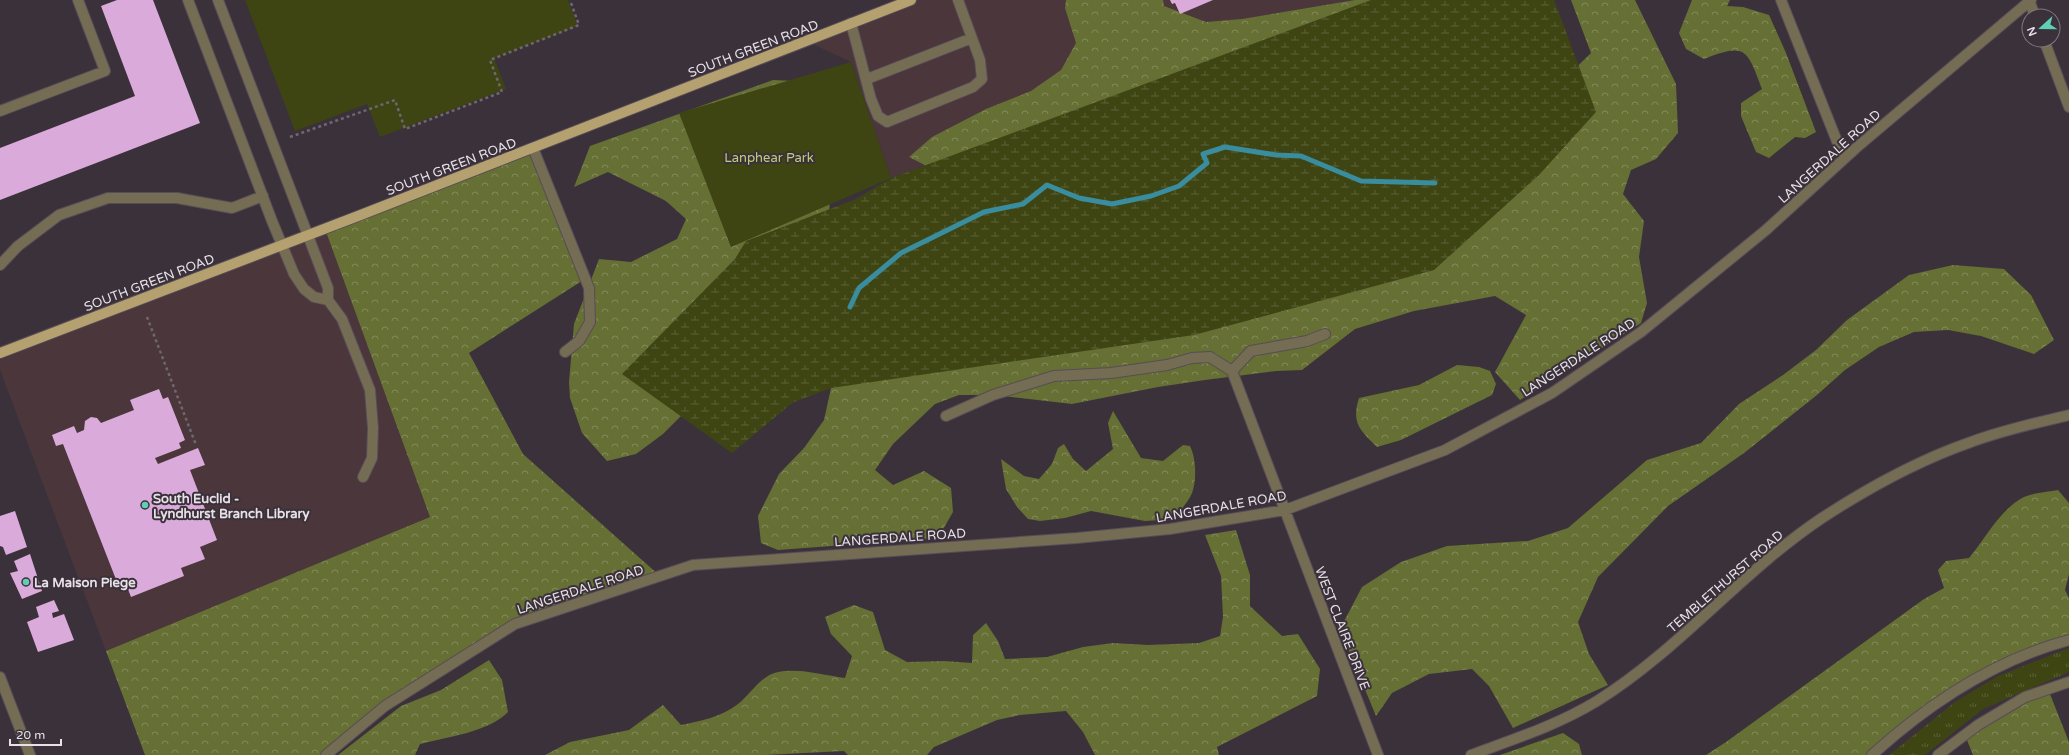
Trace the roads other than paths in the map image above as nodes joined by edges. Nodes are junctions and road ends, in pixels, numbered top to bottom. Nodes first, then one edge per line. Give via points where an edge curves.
1 (78, 0) edge
2 (188, 0) edge
3 (218, 0) edge
4 (911, 0) edge
5 (958, 0) edge
6 (1780, 0) edge
7 (2030, 0) edge
8 (851, 23) junction
9 (972, 38) junction
10 (2047, 48) edge
11 (867, 79) junction
12 (2069, 107) edge
13 (0, 111) edge
14 (533, 148) junction
15 (1844, 159) junction
16 (263, 196) junction
17 (307, 236) junction
18 (282, 246) junction
19 (0, 265) edge
20 (328, 300) junction
21 (1325, 334) dead end
22 (565, 352) dead end
23 (0, 353) edge
24 (1232, 371) junction
25 (2069, 415) edge
26 (946, 416) dead end
27 (363, 477) dead end
28 (1285, 510) junction
29 (2069, 640) edge
30 (0, 677) edge
31 (2069, 682) edge
32 (30, 755) edge
33 (326, 755) edge
34 (1378, 755) edge
35 (1471, 755) edge
36 (1872, 755) edge
37 (1938, 755) edge

1 - 13 street via 105,71
2 - 16 street
3 - 17 street
4 - 8 main road, SOUTH GREEN ROAD
5 - 9 street
6 - 15 street
7 - 15 street, LANGERDALE ROAD
8 - 11 street
8 - 14 main road, SOUTH GREEN ROAD
9 - 11 street
9 - 11 street via 980,60 982,79 973,87 903,117 887,122 878,116
10 - 12 street
14 - 17 main road, SOUTH GREEN ROAD
14 - 22 street via 589,288 590,322 579,341
15 - 28 street, LANGERDALE ROAD via 1766,230 1647,327 1552,393 1446,450
16 - 18 street
16 - 19 street via 232,208 176,198 108,198 59,215 18,246
17 - 18 main road, SOUTH GREEN ROAD
17 - 20 street via 328,288
18 - 20 street via 294,274 304,289 314,296
18 - 23 main road, SOUTH GREEN ROAD
20 - 27 street via 342,319 370,390 372,458
21 - 24 street via 1307,341 1251,351
24 - 26 street via 1210,357 1111,373 1054,376 993,395
24 - 28 street, WEST CLAIRE DRIVE
25 - 35 street, TEMBLETHURST ROAD via 1970,442 1868,489 1772,554 1662,654 1597,701 1563,721
28 - 33 street, LANGERDALE ROAD via 1170,529 1100,536 694,565 515,624 386,706
28 - 34 street, WEST CLAIRE DRIVE
29 - 36 street via 2002,665 1970,682 1900,730
30 - 32 street
31 - 37 street via 2024,697 1978,725

